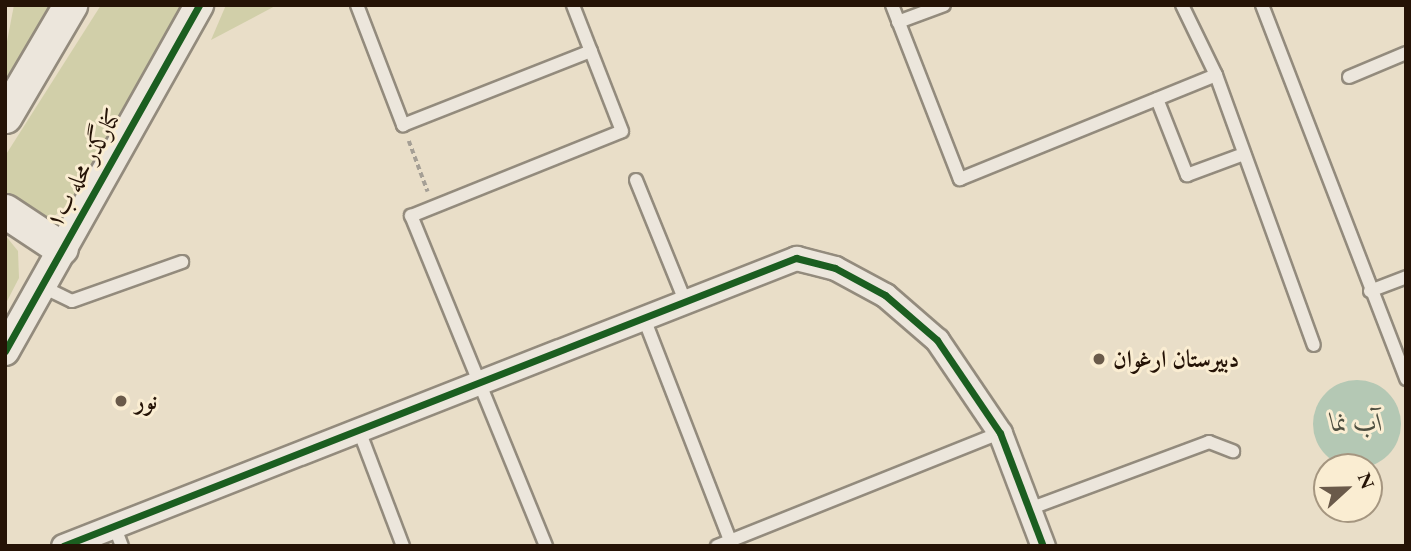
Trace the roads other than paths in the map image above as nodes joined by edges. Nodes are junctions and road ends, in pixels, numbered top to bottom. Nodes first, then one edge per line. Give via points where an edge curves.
1 (70, 5) edge
2 (199, 5) edge
3 (357, 5) edge
4 (573, 5) edge
5 (892, 5) edge
6 (944, 5) edge
7 (1182, 5) edge
8 (1262, 5) edge
9 (898, 22) junction
10 (591, 51) junction
11 (1406, 53) edge
12 (1216, 75) junction
13 (1349, 77) dead end
14 (1157, 99) junction
15 (5, 116) edge
16 (1244, 154) junction
17 (636, 180) dead end
18 (5, 211) edge
19 (61, 248) junction
20 (182, 262) dead end
21 (1406, 277) edge
22 (41, 286) junction
23 (1370, 291) junction
24 (686, 303) junction
25 (645, 321) junction
26 (1314, 345) dead end
27 (5, 351) edge
28 (1406, 379) edge
29 (480, 385) junction
30 (360, 433) junction
31 (1000, 433) junction
32 (1233, 451) dead end
33 (1029, 509) junction
34 (118, 537) edge
35 (730, 540) junction
36 (64, 546) edge
37 (403, 546) edge
38 (546, 546) edge
39 (716, 546) edge
40 (1043, 546) edge

1 - 15 main road
2 - 19 street, کنارگذر محله ب۱
3 - 10 lane via 403,125
4 - 10 lane
5 - 9 lane
6 - 9 lane
7 - 12 lane
8 - 23 lane
9 - 14 lane via 960,179
10 - 29 lane via 622,131 411,216
11 - 13 lane
12 - 14 lane
12 - 16 lane
14 - 16 lane via 1187,175
16 - 26 lane
17 - 24 lane
18 - 19 main road
19 - 22 street, کنارگذر محله ب۱
20 - 22 lane via 72,301
21 - 23 lane
22 - 27 street, کنارگذر محله ب۱
23 - 28 lane
24 - 25 street
24 - 31 street via 796,258 835,268 886,295 937,340
25 - 29 street
25 - 35 lane
29 - 30 street
29 - 38 lane
30 - 34 street
30 - 37 lane
31 - 33 street
31 - 35 lane
32 - 33 lane via 1209,442
33 - 40 street
34 - 36 street
35 - 39 lane

